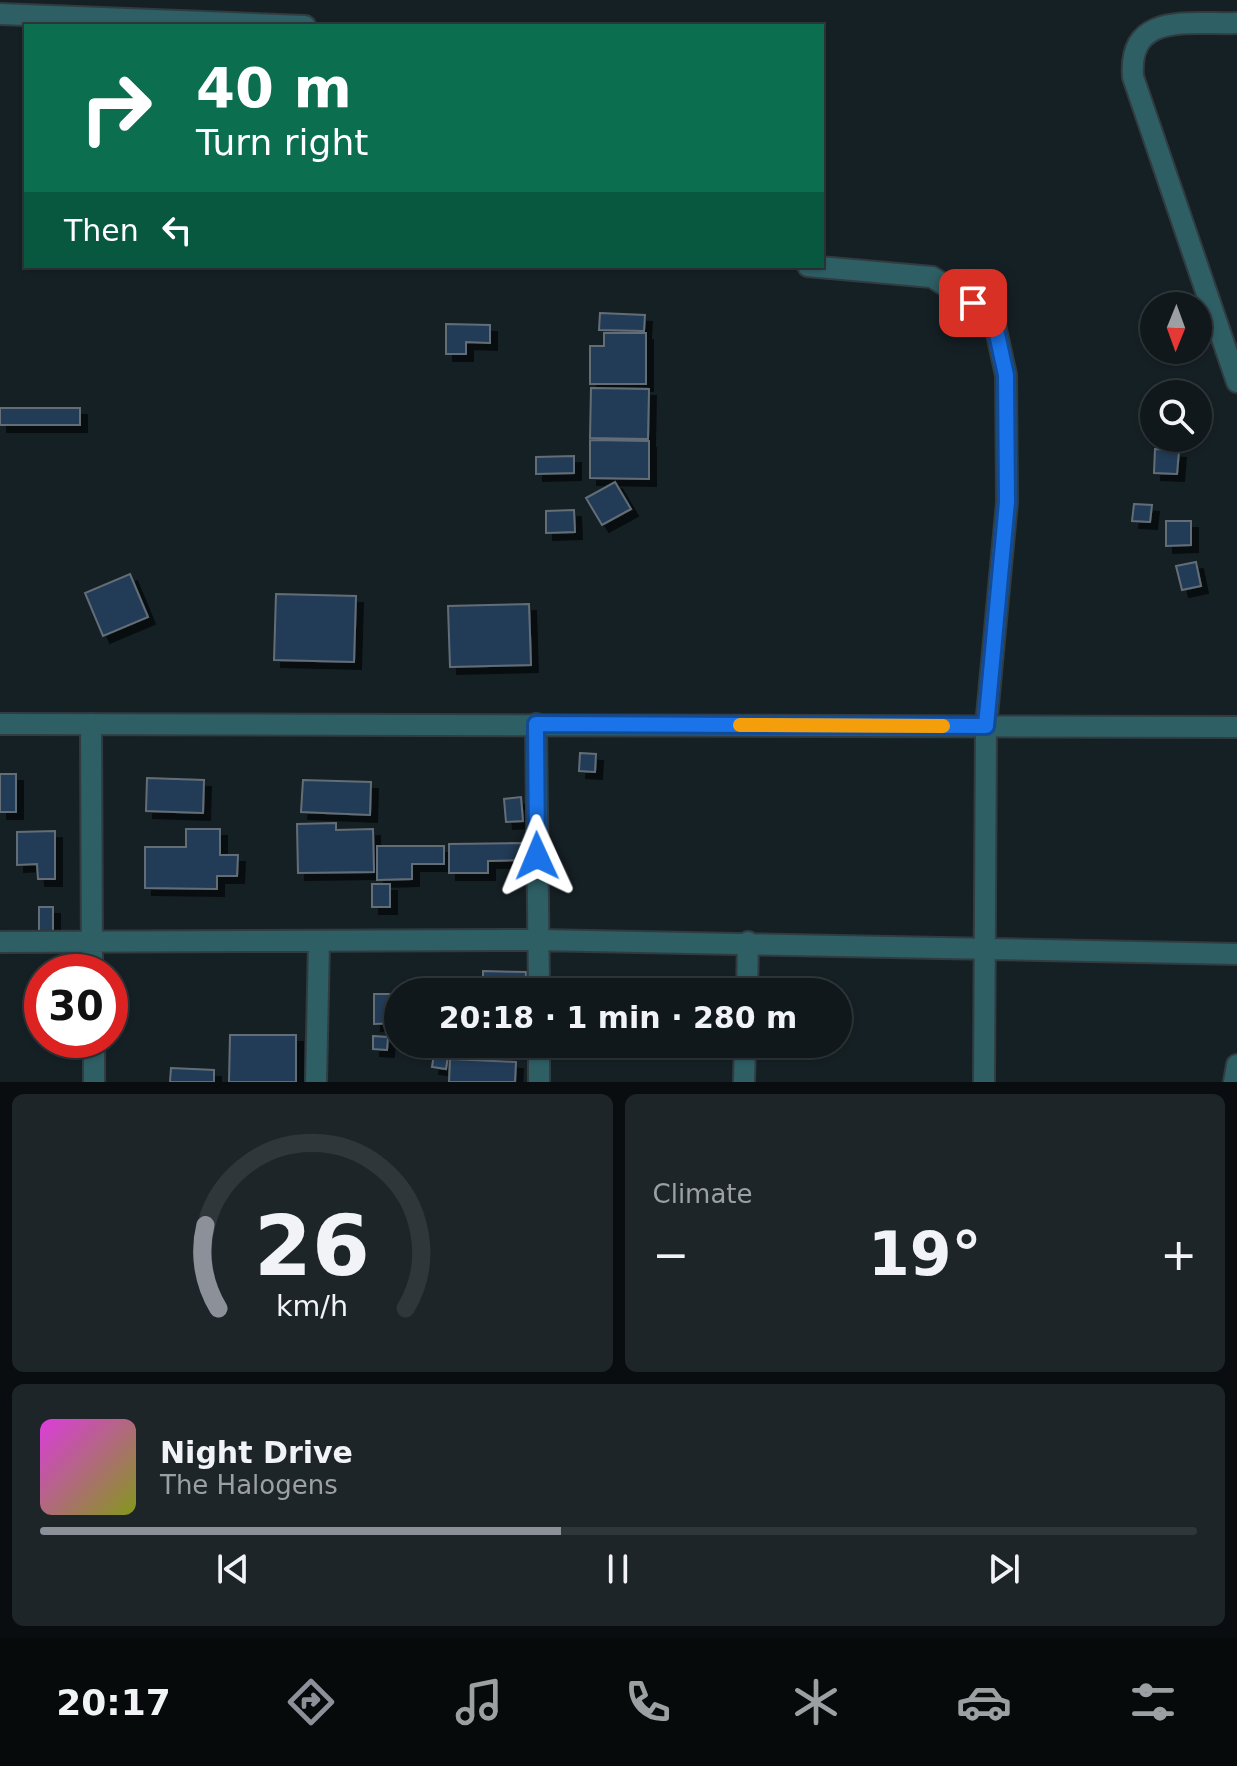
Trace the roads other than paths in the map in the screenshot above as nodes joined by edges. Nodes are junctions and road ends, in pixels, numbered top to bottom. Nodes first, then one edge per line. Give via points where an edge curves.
1 (0, 14) edge
2 (1237, 23) edge
3 (254, 24) edge
4 (824, 267) edge
5 (1237, 382) edge
6 (0, 724) edge
7 (91, 724) junction
8 (536, 724) junction
9 (986, 726) junction
10 (1237, 727) edge
11 (538, 940) junction
12 (0, 942) edge
13 (319, 942) junction
14 (748, 942) junction
15 (92, 943) junction
16 (983, 947) junction
17 (92, 954) edge
18 (1237, 954) edge
19 (539, 978) edge
20 (747, 978) edge
21 (94, 1058) edge
22 (539, 1058) edge
23 (745, 1058) edge
24 (1237, 1065) edge
25 (94, 1082) edge
26 (316, 1082) edge
27 (539, 1082) edge
28 (744, 1082) edge
29 (984, 1082) edge
30 (1234, 1082) edge

1 - 3 street
2 - 5 street via 1160,26 1138,40 1131,53 1133,77
4 - 9 street via 932,277 993,316 1006,375 1007,502
6 - 7 street
7 - 8 street
7 - 15 street
8 - 9 street
8 - 11 street
9 - 10 street
9 - 16 street
11 - 13 street
11 - 14 street
11 - 19 street
12 - 15 street
13 - 15 street
13 - 26 street
14 - 16 street
14 - 20 street
15 - 17 street
16 - 18 street
16 - 29 street
21 - 25 street
22 - 27 street
23 - 28 street
24 - 30 street

